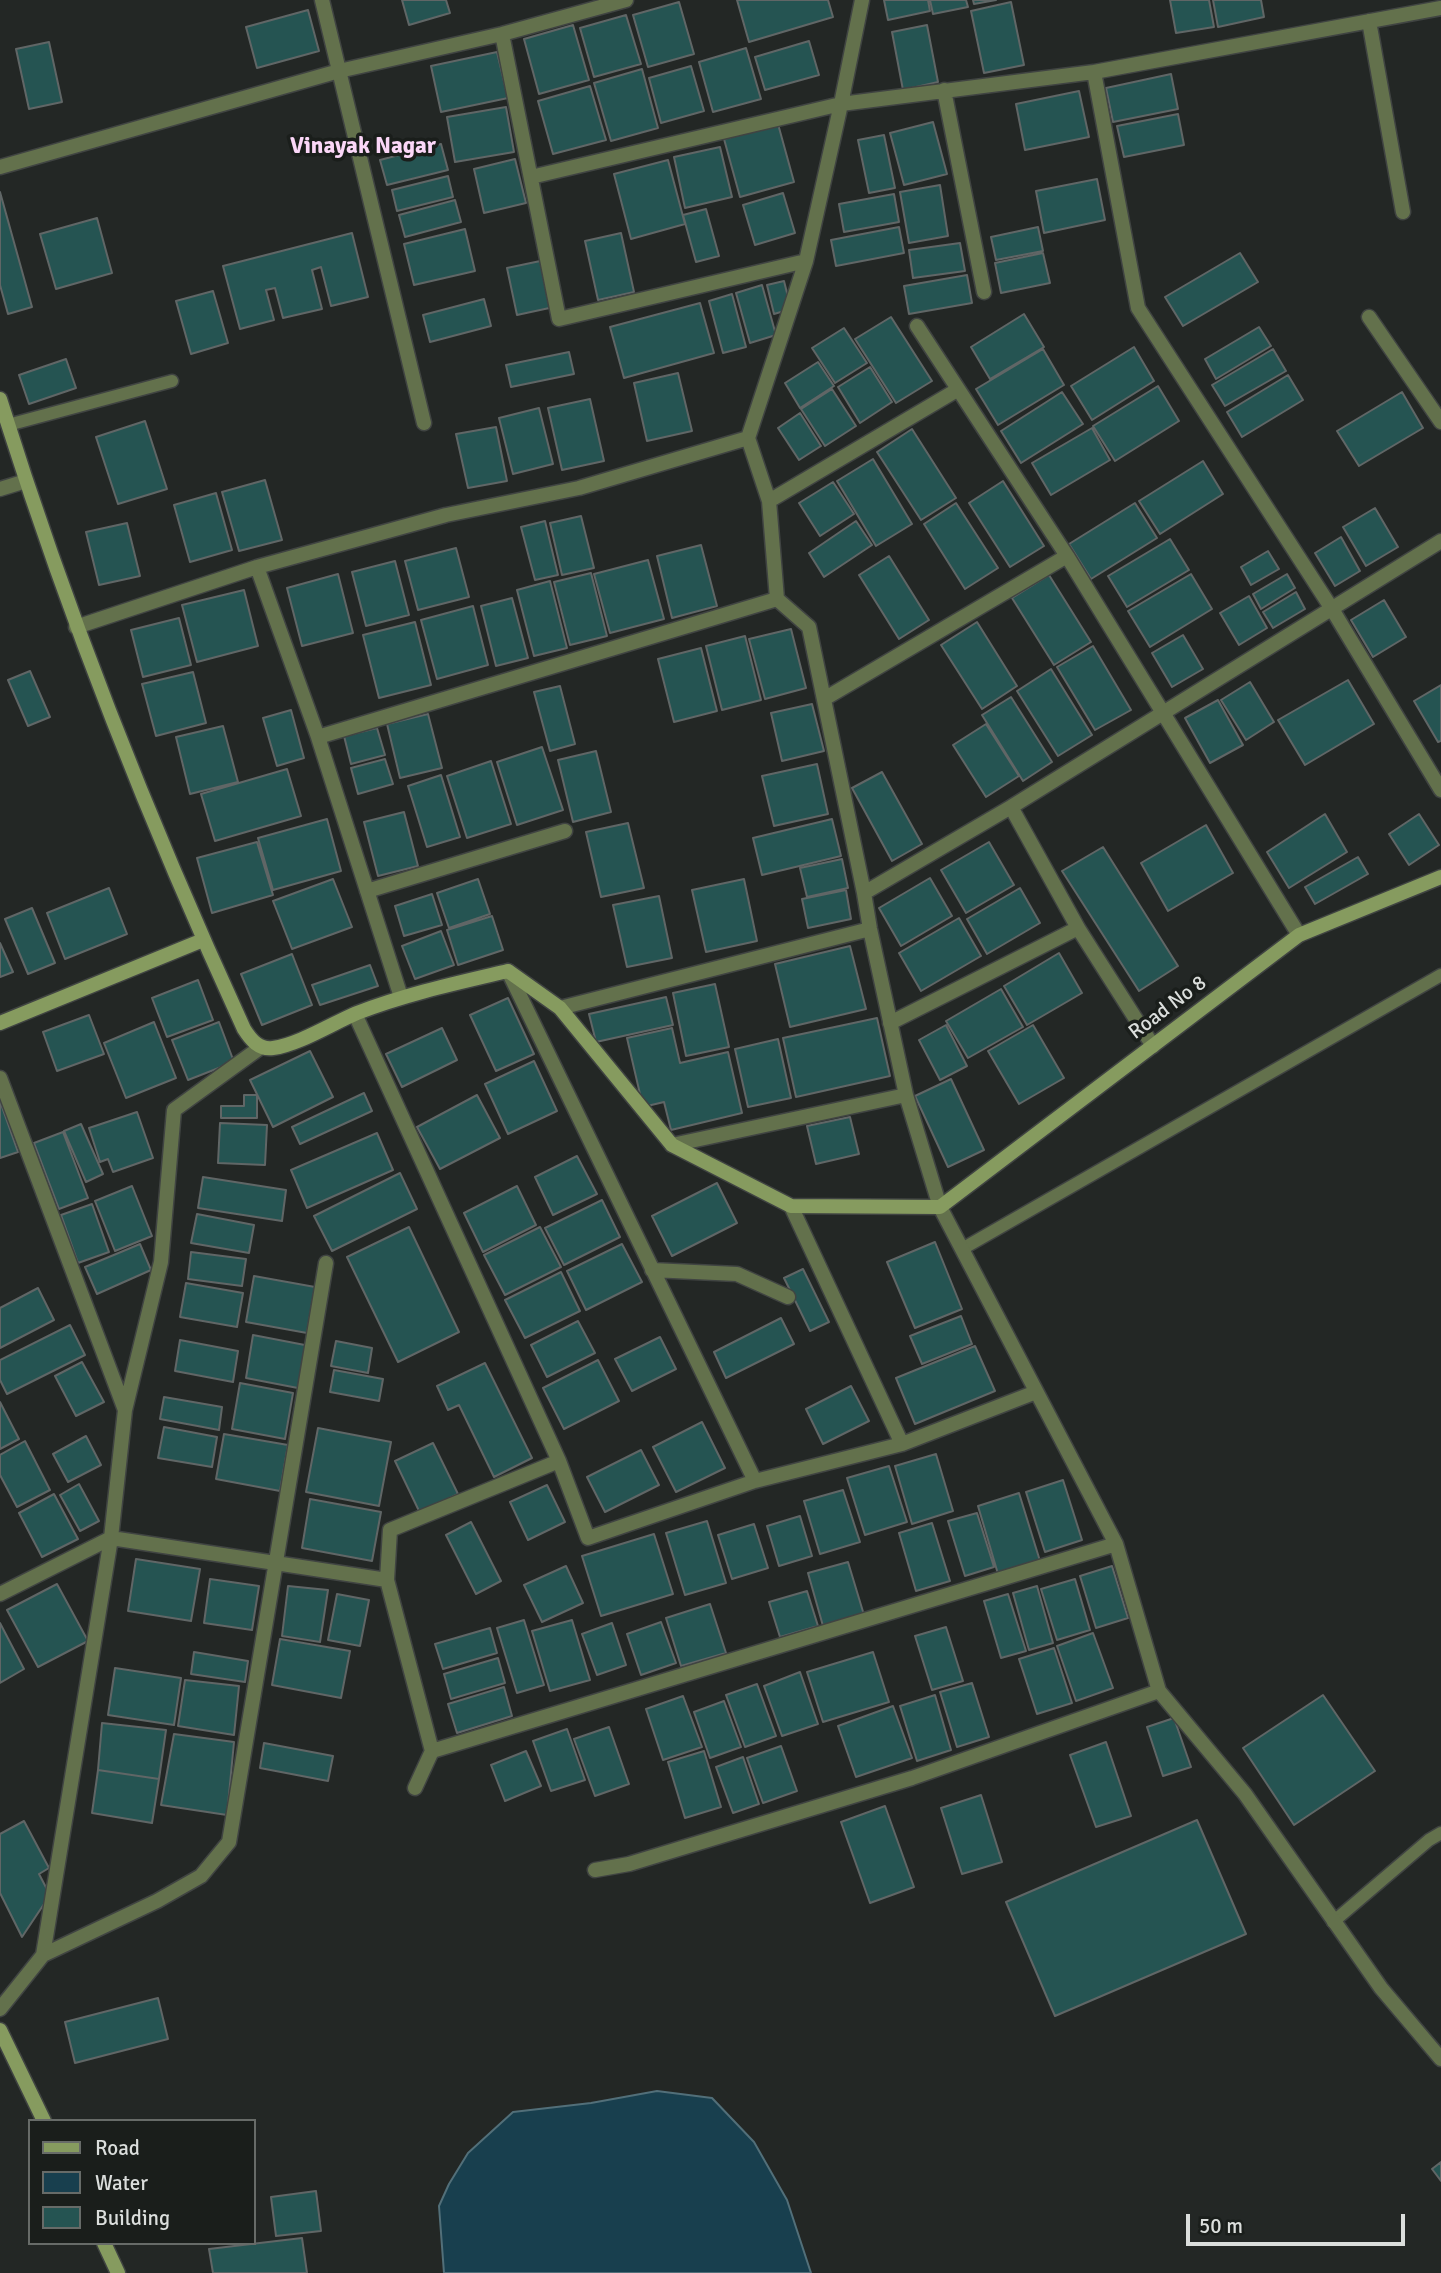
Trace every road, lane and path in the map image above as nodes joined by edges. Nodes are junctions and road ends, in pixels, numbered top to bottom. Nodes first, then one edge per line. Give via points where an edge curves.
1 (322, 0) edge
2 (626, 0) edge
3 (862, 0) edge
4 (1421, 6) edge
5 (1441, 8) edge
6 (1368, 21) junction
7 (502, 34) junction
8 (339, 71) junction
9 (1094, 72) junction
10 (944, 90) junction
11 (841, 104) junction
12 (0, 167) edge
13 (531, 177) junction
14 (1403, 212) dead end
15 (806, 261) junction
16 (984, 292) dead end
17 (1369, 317) dead end
18 (917, 326) dead end
19 (172, 381) dead end
20 (957, 390) junction
21 (0, 399) edge
22 (1441, 422) edge
23 (424, 423) dead end
24 (8, 425) junction
25 (748, 438) junction
26 (26, 481) junction
27 (0, 489) edge
28 (769, 501) junction
29 (1441, 541) edge
30 (1067, 556) junction
31 (257, 567) junction
32 (776, 599) junction
33 (1332, 609) junction
34 (76, 627) junction
35 (824, 699) junction
36 (1165, 713) junction
37 (318, 737) junction
38 (1441, 790) edge
39 (1011, 807) junction
40 (565, 831) dead end
41 (1441, 877) edge
42 (367, 891) junction
43 (864, 892) junction
44 (1078, 928) junction
45 (870, 929) junction
46 (1299, 935) junction
47 (203, 940) junction
48 (508, 971) junction
49 (1441, 975) edge
50 (401, 997) junction
51 (560, 1008) junction
52 (355, 1014) junction
53 (0, 1023) edge
54 (890, 1023) junction
55 (1153, 1046) junction
56 (261, 1047) junction
57 (0, 1077) edge
58 (906, 1095) junction
59 (672, 1145) junction
60 (791, 1206) junction
61 (940, 1207) junction
62 (962, 1249) junction
63 (326, 1263) dead end
64 (652, 1270) junction
65 (788, 1297) dead end
66 (1036, 1392) junction
67 (125, 1410) junction
68 (902, 1444) junction
69 (559, 1461) junction
70 (755, 1481) junction
71 (111, 1538) junction
72 (1116, 1544) junction
73 (275, 1564) junction
74 (387, 1580) junction
75 (2, 1589) edge
76 (1158, 1690) junction
77 (432, 1751) junction
78 (415, 1788) dead end
79 (1441, 1833) edge
80 (595, 1870) dead end
81 (1333, 1922) junction
82 (43, 1955) junction
83 (0, 2009) edge
84 (0, 2030) edge
85 (1441, 2059) edge
86 (43, 2119) edge
87 (105, 2245) edge
88 (118, 2273) edge

1 - 8 street
2 - 7 street
3 - 11 street
4 - 5 street
4 - 6 street
6 - 9 street
6 - 14 street
7 - 8 street
7 - 13 street
8 - 12 street
8 - 23 street
9 - 10 street
9 - 33 street via 1138,308
10 - 11 street
10 - 16 street
11 - 13 street
11 - 15 street
13 - 15 street via 559,319
15 - 25 street
17 - 22 street
18 - 20 street
19 - 24 lane
20 - 28 street
20 - 30 street
21 - 24 street
24 - 26 street
25 - 28 street
25 - 31 street via 579,488 446,515
26 - 27 street
26 - 34 street
28 - 32 street
29 - 33 street
30 - 35 street
30 - 36 street
31 - 34 street
31 - 37 street
32 - 35 street via 809,627
32 - 37 street
33 - 36 street
33 - 38 street
34 - 47 street
35 - 43 street
36 - 39 street
36 - 46 street
37 - 42 street
39 - 43 street
39 - 44 street
40 - 42 street
41 - 46 street, Road No 8
42 - 50 street
43 - 45 street
44 - 54 street
44 - 55 street
45 - 51 street
45 - 54 street
46 - 55 street, Road No 8
47 - 53 street
47 - 56 street via 244,1029
48 - 50 street
48 - 51 street
48 - 64 street
49 - 62 lane
50 - 52 street
51 - 59 street
52 - 56 street via 286,1045
52 - 69 street
54 - 58 street
55 - 61 street, Road No 8
56 - 67 street via 174,1110 160,1262
57 - 67 street
58 - 59 street
58 - 61 street
59 - 60 street
60 - 61 street
60 - 68 street
61 - 62 street
62 - 66 street
63 - 73 street
64 - 65 street via 737,1274
64 - 70 street
66 - 68 street
66 - 72 street
67 - 71 street
68 - 70 street
69 - 70 street via 589,1538
69 - 74 street via 390,1530
71 - 73 street
71 - 75 street
71 - 82 street
72 - 76 street
72 - 77 street
73 - 74 street
73 - 82 street via 229,1842 201,1876
74 - 77 street
76 - 80 street via 912,1778 629,1864
76 - 81 street via 1245,1794
77 - 78 street
79 - 81 lane
81 - 85 street
82 - 83 street
84 - 86 street
87 - 88 street

